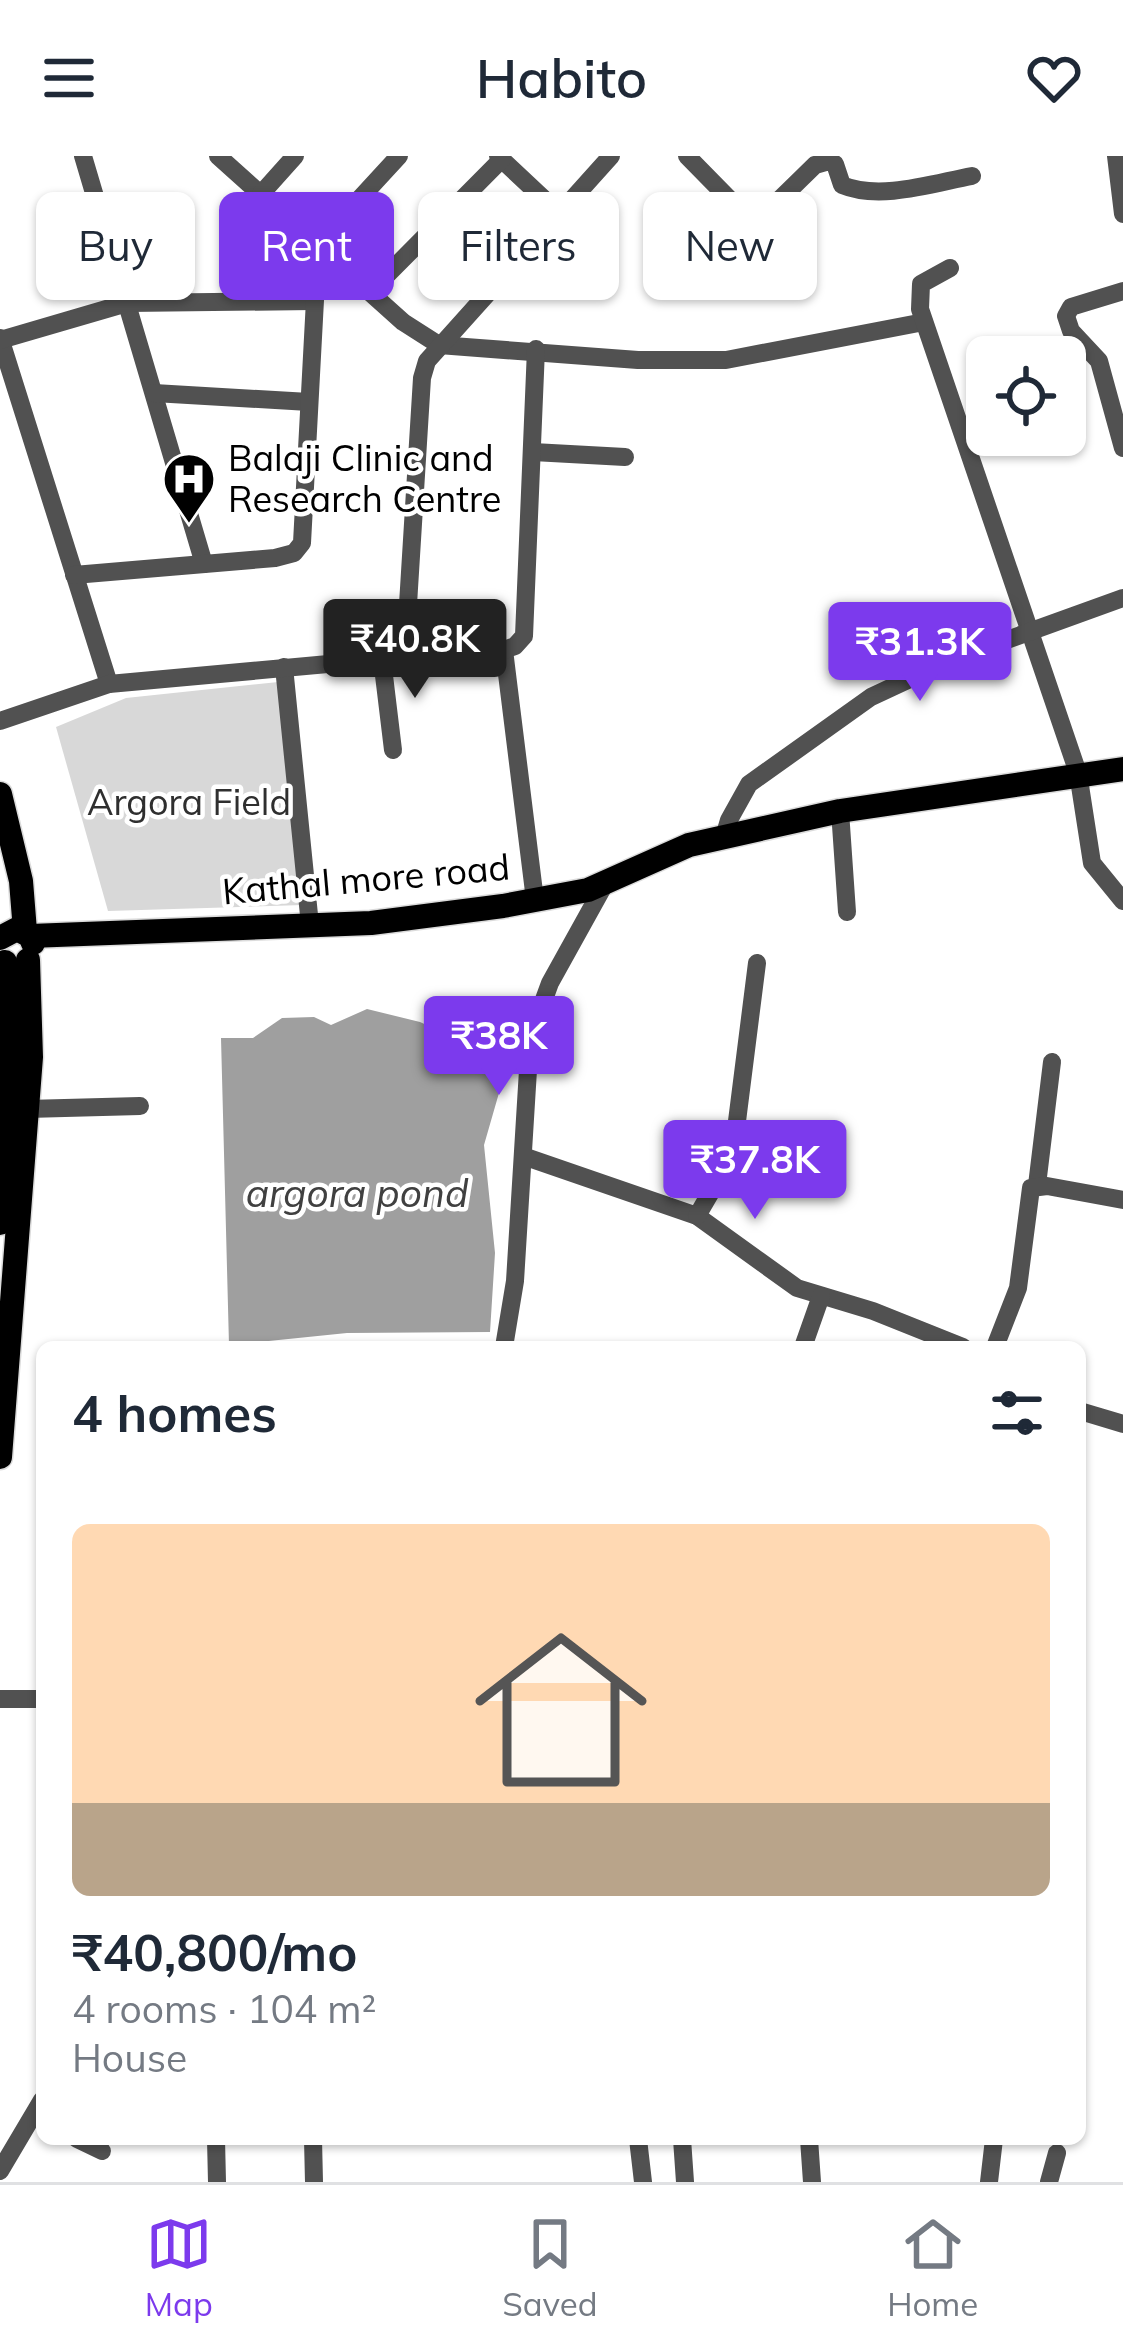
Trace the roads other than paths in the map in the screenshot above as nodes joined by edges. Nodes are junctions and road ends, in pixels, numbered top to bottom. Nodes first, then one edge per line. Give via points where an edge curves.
1 (83, 156) edge
2 (218, 156) edge
3 (295, 156) edge
4 (399, 156) edge
5 (610, 156) edge
6 (687, 156) edge
7 (1116, 156) edge
8 (500, 158) edge
9 (972, 176) dead end
10 (258, 192) edge
11 (262, 192) edge
12 (366, 192) edge
13 (536, 192) edge
14 (579, 192) edge
15 (1123, 214) edge
16 (394, 267) edge
17 (950, 268) dead end
18 (1123, 291) edge
19 (381, 300) edge
20 (481, 300) edge
21 (313, 302) joint
22 (127, 303) junction
23 (924, 322) junction
24 (0, 339) edge
25 (439, 345) junction
26 (536, 350) junction
27 (154, 393) junction
28 (8, 394) edge
29 (310, 402) junction
30 (1123, 448) edge
31 (533, 452) junction
32 (625, 457) dead end
33 (204, 564) junction
34 (74, 574) junction
35 (1123, 598) edge
36 (1027, 631) junction
37 (504, 650) junction
38 (405, 653) junction
39 (382, 659) junction
40 (284, 667) junction
41 (109, 684) junction
42 (0, 721) edge
43 (393, 750) dead end
44 (1123, 769) edge
45 (1078, 772) junction
46 (0, 794) edge
47 (840, 812) junction
48 (724, 837) junction
49 (605, 882) junction
50 (535, 900) junction
51 (1123, 901) edge
52 (847, 912) dead end
53 (310, 926) junction
54 (9, 945) edge
55 (757, 963) dead end
56 (4, 991) edge
57 (1052, 1062) dead end
58 (140, 1106) dead end
59 (27, 1109) junction
60 (523, 1156) junction
61 (1037, 1186) junction
62 (1123, 1200) edge
63 (697, 1216) junction
64 (0, 1223) edge
65 (821, 1296) junction
66 (926, 1340) edge
67 (505, 1341) edge
68 (805, 1341) edge
69 (997, 1341) edge
70 (1086, 1413) edge
71 (1123, 1424) edge
72 (0, 1457) edge
73 (0, 1699) edge
74 (36, 1699) edge
75 (36, 2121) edge
76 (90, 2145) edge
77 (216, 2145) edge
78 (313, 2145) edge
79 (639, 2145) edge
80 (682, 2145) edge
81 (809, 2145) edge
82 (993, 2145) edge
83 (102, 2151) dead end
84 (1057, 2153) dead end
85 (0, 2171) edge
86 (217, 2182) edge
87 (314, 2182) edge
88 (644, 2182) edge
89 (685, 2182) edge
90 (812, 2182) edge
91 (989, 2182) edge
92 (1049, 2182) edge

1 - 22 street
2 - 10 street
3 - 11 street
4 - 12 street
5 - 14 street
6 - 9 street via 754,218 825,162 835,164 842,185 858,190
7 - 15 street
8 - 13 street
8 - 16 street
17 - 23 street via 921,284
18 - 30 street via 1071,307 1066,316 1100,361
19 - 25 street
20 - 25 street
21 - 22 street
21 - 29 street
22 - 24 street
22 - 27 street
23 - 26 street via 726,360
23 - 36 street
24 - 28 street
25 - 26 street
25 - 38 street via 422,378
26 - 31 street
27 - 29 street
27 - 33 street
28 - 34 street
29 - 33 street via 302,544 294,554
31 - 32 street
31 - 37 street via 528,620 524,636
33 - 34 street
34 - 41 street
35 - 36 street
36 - 45 street
36 - 48 street via 839,718 749,784
37 - 38 street
37 - 50 street
38 - 39 street
39 - 40 street
39 - 43 street
40 - 41 street
40 - 53 street
41 - 42 street
44 - 45 main road, Kathal more road
45 - 47 main road, Kathal more road
45 - 51 street via 1092,863
46 - 54 main road via 21,881
47 - 48 main road, Kathal more road
47 - 52 street
48 - 49 main road, Kathal more road
49 - 50 main road, Kathal more road
49 - 60 street via 535,1024
50 - 53 main road, Kathal more road
53 - 54 main road, Kathal more road
54 - 56 main road
54 - 59 main road via 31,1057
55 - 63 street via 732,1149
56 - 64 main road via 10,1059
57 - 61 street
58 - 59 street
59 - 72 main road
60 - 63 street
60 - 67 street
61 - 62 street
61 - 69 street via 1028,1198 1018,1288
63 - 65 street via 783,1280
65 - 66 street via 873,1311
65 - 68 street
70 - 71 street
73 - 74 street
75 - 85 street
76 - 83 street
77 - 86 street
78 - 87 street
79 - 88 street
80 - 89 street
81 - 90 street
82 - 91 street
84 - 92 street

